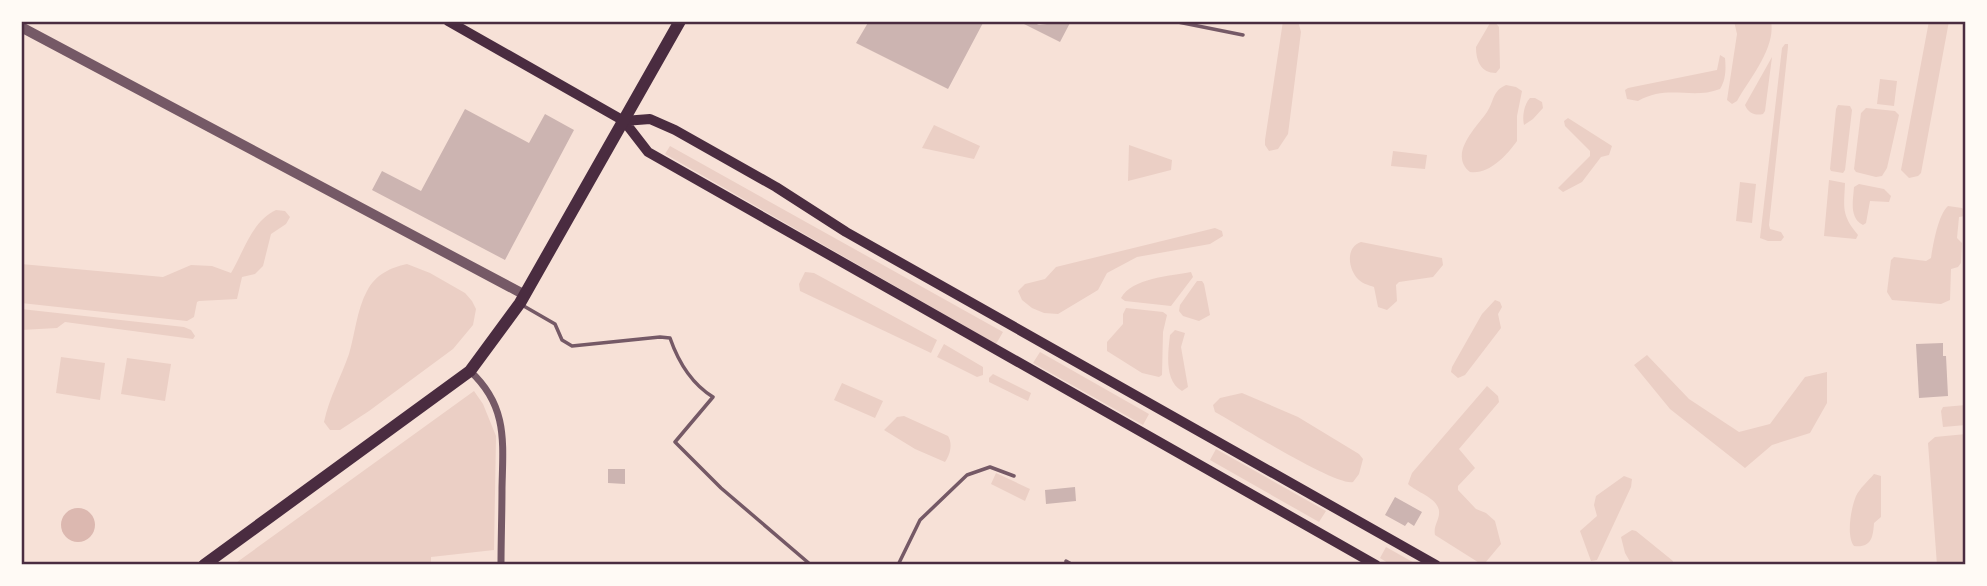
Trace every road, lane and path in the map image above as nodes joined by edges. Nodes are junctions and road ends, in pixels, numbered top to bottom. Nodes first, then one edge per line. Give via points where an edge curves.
1 (448, 21) edge
2 (680, 21) edge
3 (1173, 21) edge
4 (21, 27) edge
5 (1243, 36) dead end
6 (624, 121) junction
7 (523, 299) junction
8 (470, 372) junction
9 (1014, 476) dead end
10 (1066, 561) dead end
11 (204, 565) edge
12 (501, 565) edge
13 (811, 565) edge
14 (898, 565) edge
15 (1073, 565) edge
16 (1376, 565) edge
17 (1436, 565) edge

1 - 6 main road
2 - 6 main road
3 - 5 lane
4 - 7 street
6 - 7 main road
6 - 16 main road via 658,158
6 - 17 main road via 650,119 675,130 846,232
7 - 8 main road
7 - 13 lane via 555,324 562,340 572,346 670,338 677,359 713,397 675,442
8 - 11 main road
8 - 12 street via 483,383 494,403 504,436
9 - 14 lane via 990,467 967,475 920,520
10 - 15 lane

